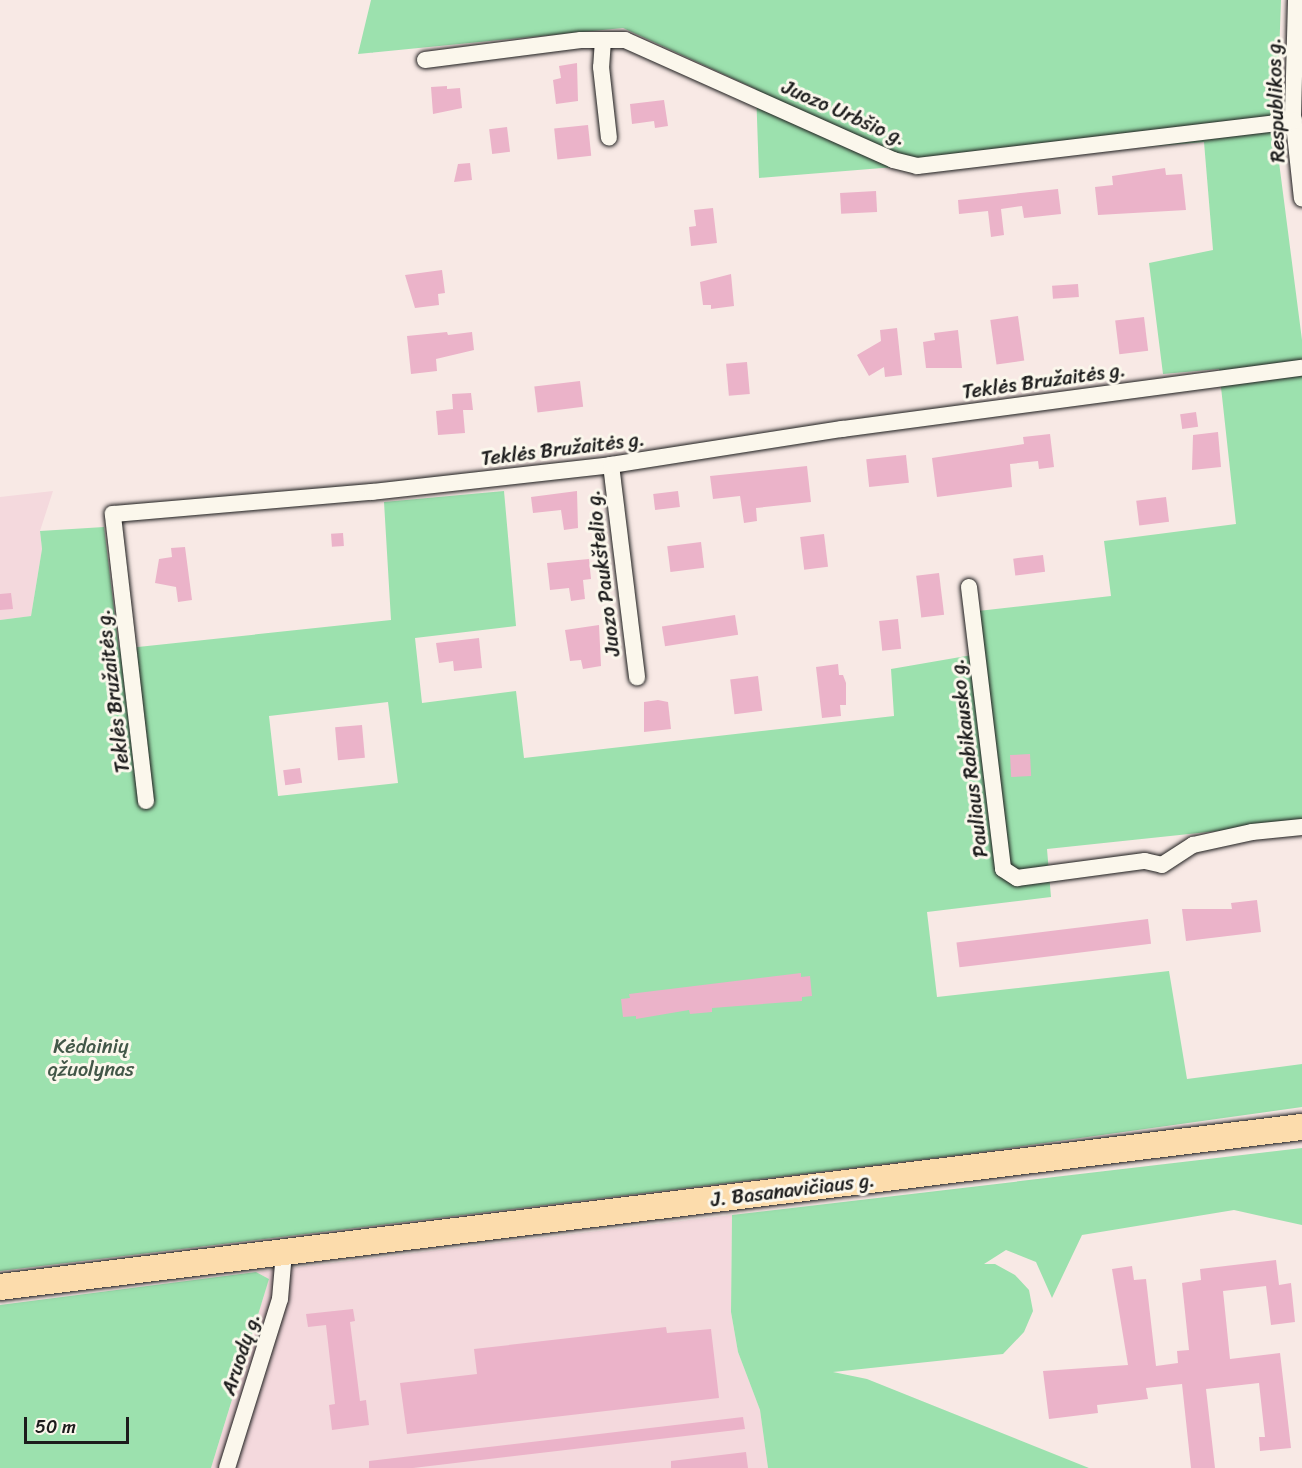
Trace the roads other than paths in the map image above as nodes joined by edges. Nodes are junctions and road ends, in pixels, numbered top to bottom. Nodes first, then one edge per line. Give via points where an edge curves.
1 (1296, 0) edge
2 (603, 40) junction
3 (425, 60) dead end
4 (1294, 121) junction
5 (609, 138) dead end
6 (1299, 148) edge
7 (1302, 199) edge
8 (1302, 368) edge
9 (611, 465) junction
10 (969, 587) dead end
11 (637, 677) dead end
12 (147, 801) dead end
13 (1302, 828) edge
14 (1302, 1126) edge
15 (284, 1252) junction
16 (0, 1287) edge
17 (227, 1468) edge

1 - 4 street, Respublikos g.
2 - 3 street, Juozo Urbšio g.
2 - 4 street, Juozo Urbšio g. via 639,45 893,160 917,166
2 - 5 street via 601,67
4 - 6 street, Respublikos g.
6 - 7 street, Respublikos g.
8 - 9 street, Teklės Bružaitės g. via 842,429
9 - 11 street, Juozo Paukštelio g.
9 - 12 street, Teklės Bružaitės g. via 372,492 113,514
10 - 13 street, Pauliaus Rabikausko g. via 1003,869 1017,878 1145,861 1162,865 1193,845 1252,832
14 - 15 main road, J. Basanavičiaus g.
15 - 16 main road, J. Basanavičiaus g.
15 - 17 street, Aruodų g. via 280,1299

